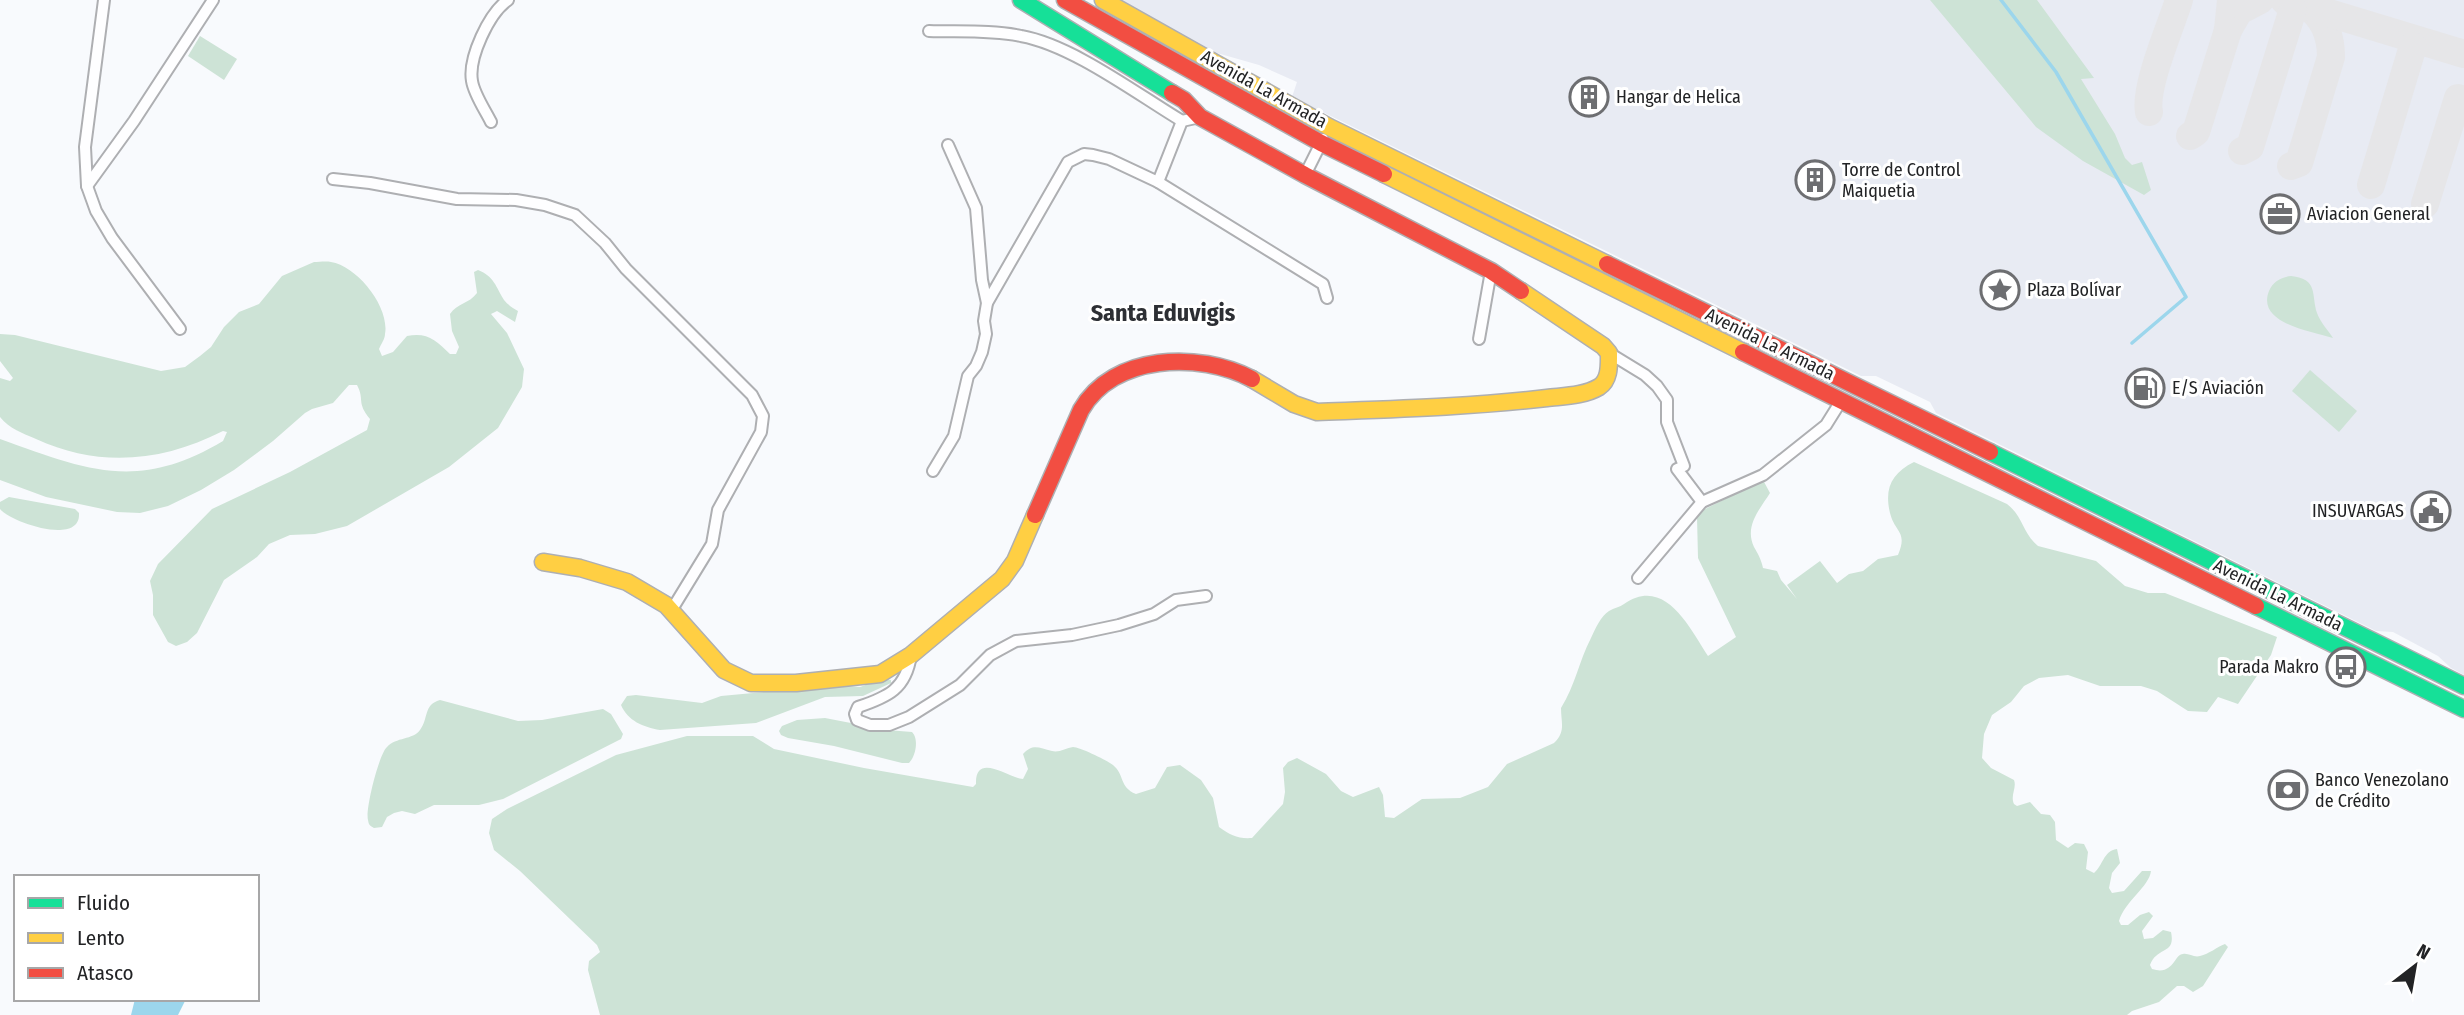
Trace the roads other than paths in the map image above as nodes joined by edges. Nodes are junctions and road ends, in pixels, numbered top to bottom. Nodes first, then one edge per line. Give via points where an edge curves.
1 (104, 0) edge
2 (213, 0) edge
3 (508, 0) edge
4 (1021, 0) edge
5 (1065, 0) edge
6 (1103, 0) edge
7 (929, 31) dead end
8 (1200, 117) junction
9 (1182, 121) junction
10 (491, 122) dead end
11 (1329, 127) junction
12 (1321, 143) junction
13 (948, 145) dead end
14 (1305, 175) junction
15 (333, 179) dead end
16 (1158, 182) junction
17 (87, 186) junction
18 (1491, 271) junction
19 (1327, 298) dead end
20 (987, 303) junction
21 (180, 329) dead end
22 (1479, 339) dead end
23 (1609, 353) junction
24 (1841, 401) junction
25 (933, 471) dead end
26 (1702, 502) junction
27 (543, 562) dead end
28 (1639, 578) dead end
29 (1206, 596) dead end
30 (671, 611) junction
31 (911, 655) junction
32 (2464, 686) edge
33 (2464, 709) edge

1 - 17 street via 85,147
2 - 17 street
3 - 10 street via 495,12 474,61 472,80
4 - 8 main road via 1184,100
5 - 12 main road, Avenida La Armada
6 - 11 main road, Avenida La Armada
7 - 9 street via 1019,35 1042,41
8 - 9 street
8 - 14 main road
9 - 16 street
11 - 12 street
11 - 32 main road, Avenida La Armada
12 - 14 street
12 - 24 main road, Avenida La Armada
13 - 20 street via 976,208
14 - 18 main road
15 - 30 street via 457,199 516,200 575,215 752,396 763,416 761,432 718,510 712,544
16 - 19 street via 1323,284
16 - 20 street via 1093,155 1068,162
17 - 21 street via 112,238
18 - 22 street
18 - 23 main road
20 - 25 street via 982,352 968,376 954,436
23 - 26 street via 1645,375 1667,400 1667,422 1685,466 1677,469
23 - 31 main road via 1605,382 1597,388 1512,403 1317,412 1291,404 1232,370 1207,363 1146,365 1115,376 1091,394 1077,419 1015,561 1002,579
24 - 26 street via 1826,425 1763,475
24 - 33 main road, Avenida La Armada
26 - 28 street
27 - 30 main road via 627,582
29 - 31 street via 1176,600 1154,614 1119,625 1016,641 990,655 960,685 909,717 889,725 858,720 858,706 886,696 904,679
30 - 31 main road via 724,670 751,683 796,684 880,674

